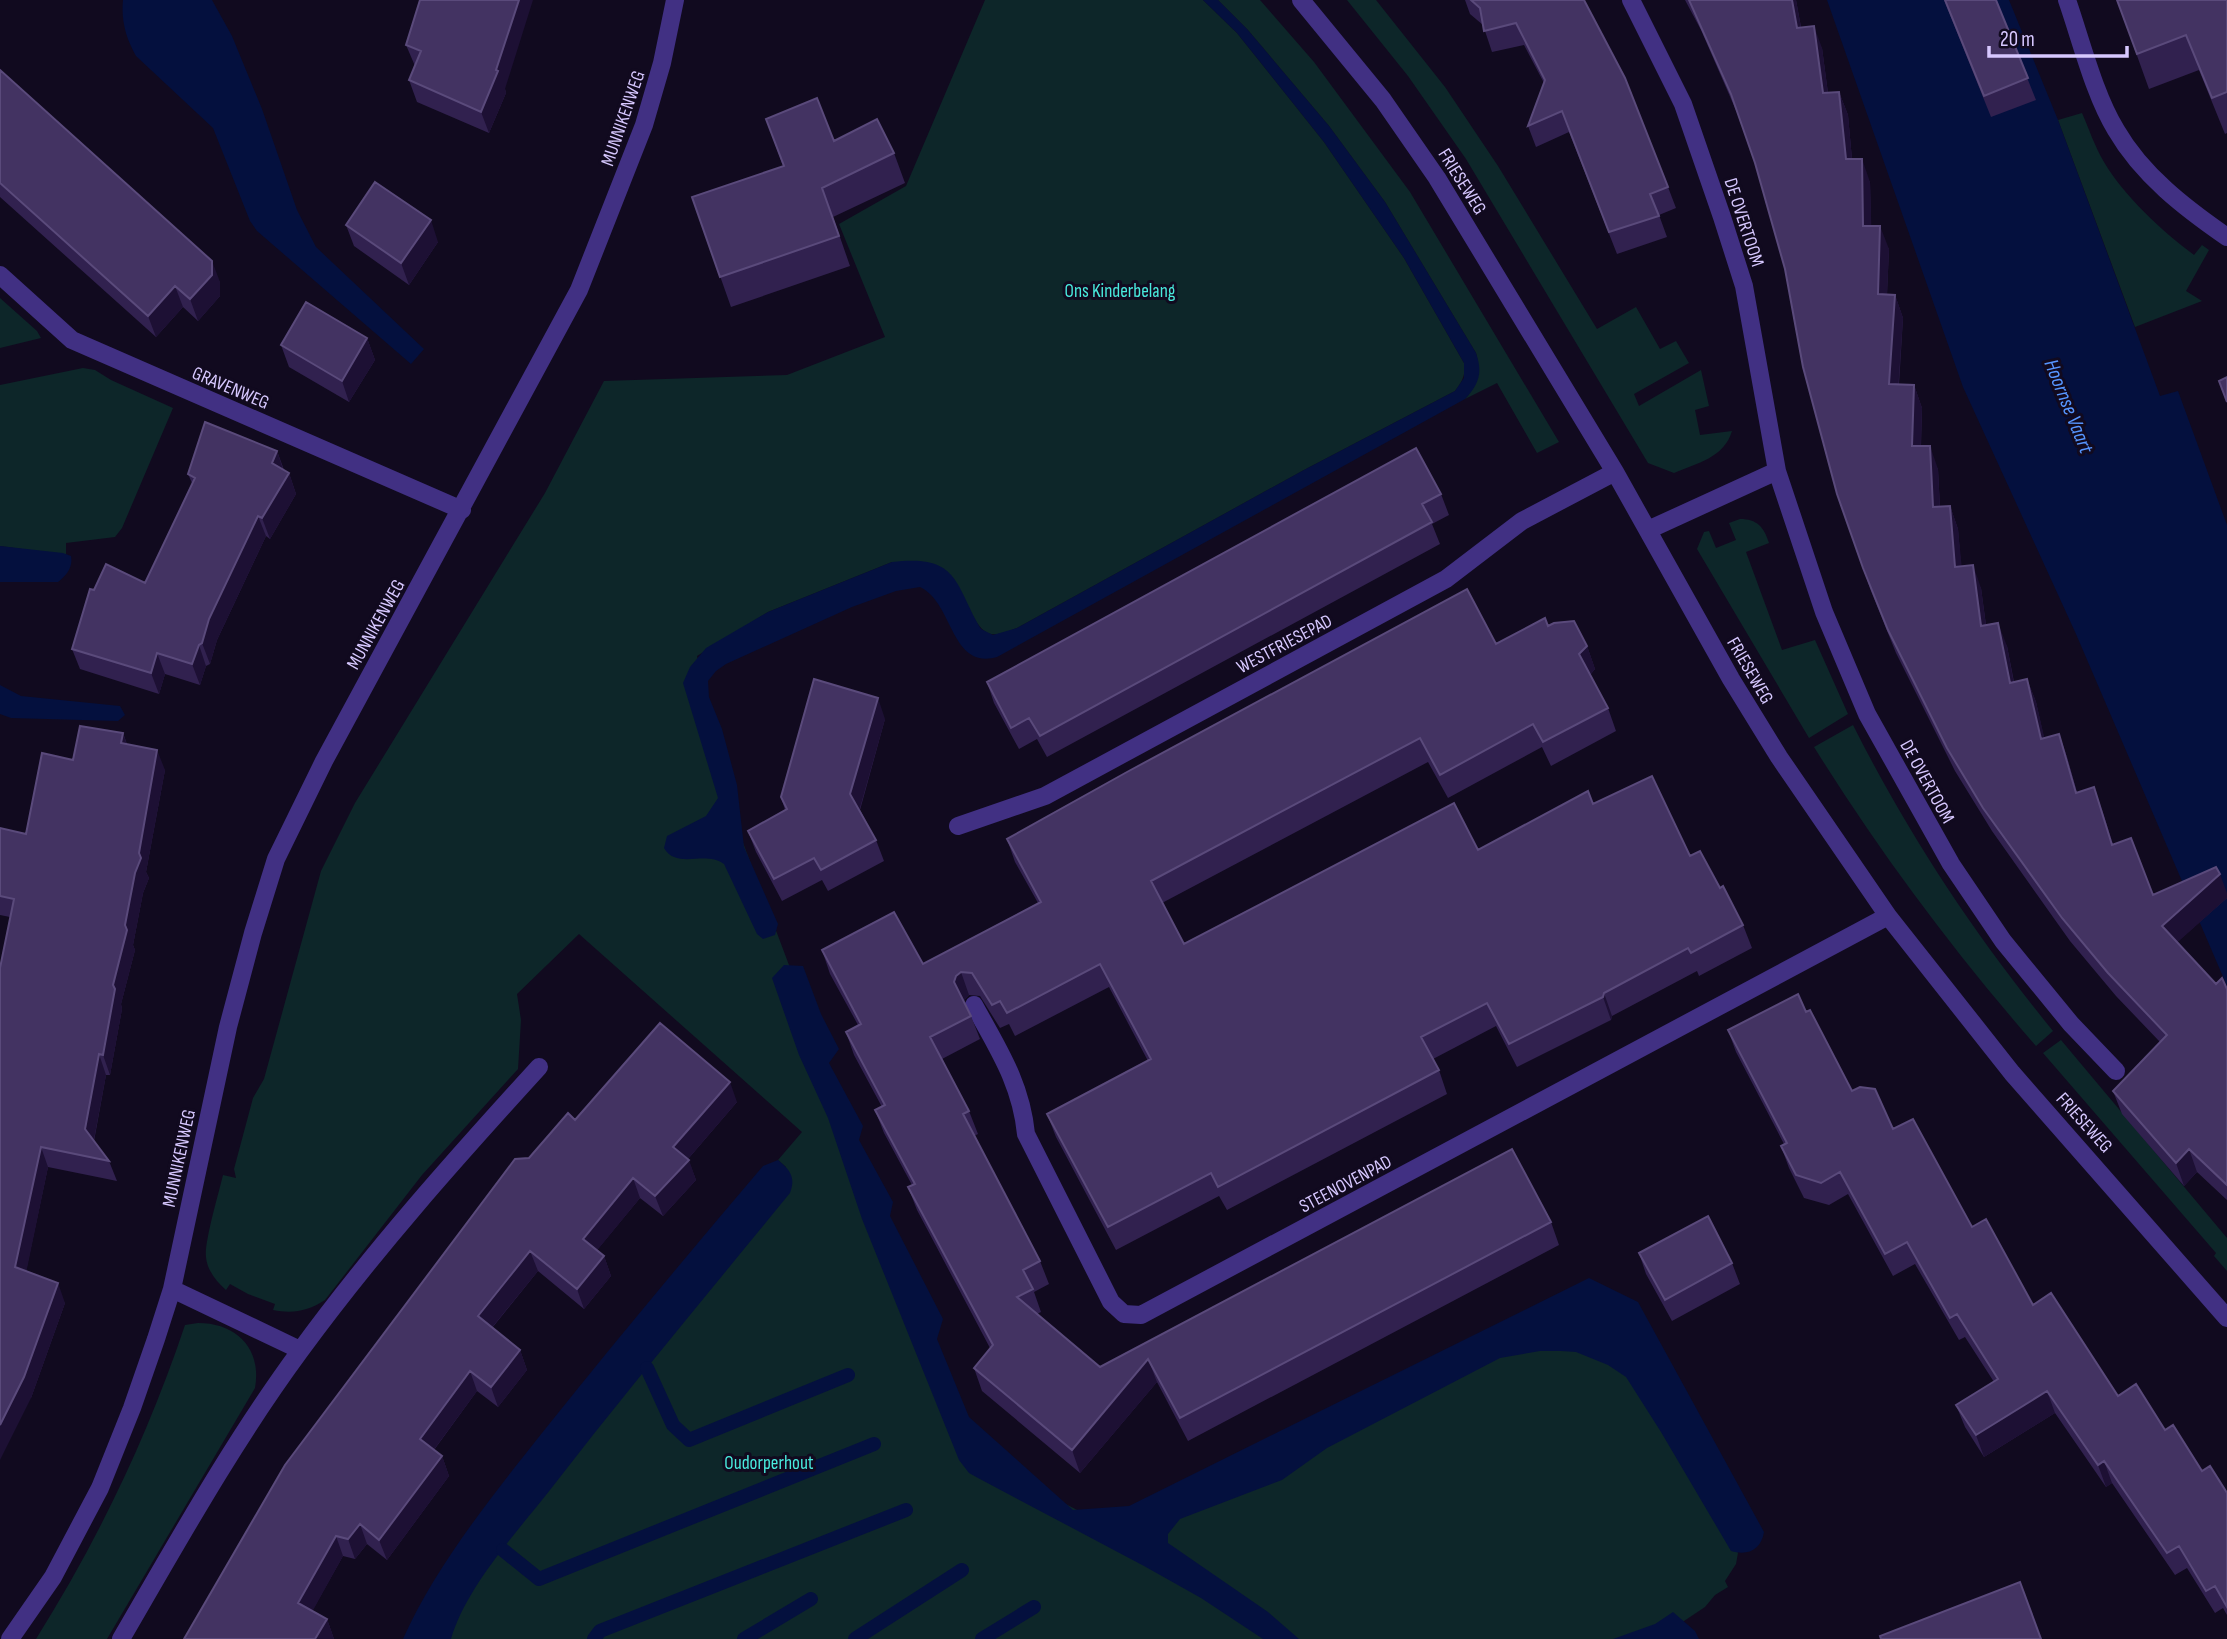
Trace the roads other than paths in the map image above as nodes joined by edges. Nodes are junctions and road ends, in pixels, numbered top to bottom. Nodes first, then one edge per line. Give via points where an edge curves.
1 (675, 0) edge
2 (1301, 0) edge
3 (1632, 0) edge
4 (2067, 0) edge
5 (2227, 237) edge
6 (0, 275) edge
7 (1777, 471) junction
8 (1615, 472) junction
9 (462, 510) junction
10 (1648, 530) junction
11 (958, 826) dead end
12 (1888, 916) junction
13 (974, 1005) edge
14 (539, 1067) dead end
15 (2116, 1071) dead end
16 (172, 1289) junction
17 (2227, 1318) edge
18 (300, 1350) junction
19 (10, 1639) edge
20 (121, 1639) edge

1 - 9 street, MUNNIKENWEG via 644,125 579,290
2 - 8 street, FRIESEWEG via 1383,100 1437,178
3 - 7 street, DE OVERTOOM via 1683,104 1744,286
4 - 5 street via 2116,131 2168,191
6 - 9 street, GRAVENWEG via 72,341
7 - 10 street
7 - 15 street, DE OVERTOOM via 1824,612 1867,713 1909,791 2003,941
8 - 10 street, FRIESEWEG
8 - 11 street, WESTFRIESEPAD via 1522,521 1446,579 1045,796
9 - 16 street, MUNNIKENWEG via 324,761 276,859 228,1027
10 - 12 street, FRIESEWEG via 1779,757
12 - 13 street, STEENOVENPAD via 1141,1315 1124,1314 1111,1302 1026,1134 1015,1082
12 - 17 street, FRIESEWEG via 2012,1073
14 - 18 street via 431,1186
16 - 18 street
16 - 19 street, MUNNIKENWEG via 100,1488 53,1577
18 - 20 street via 228,1454

